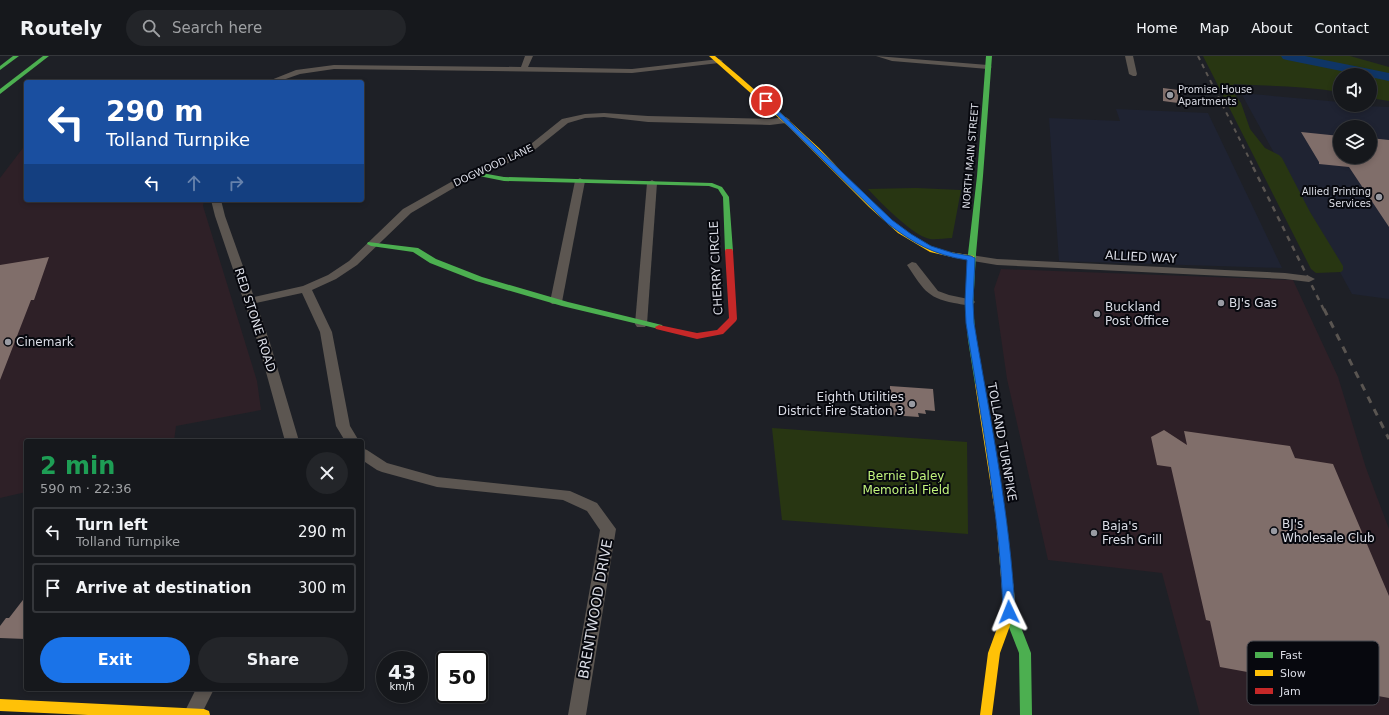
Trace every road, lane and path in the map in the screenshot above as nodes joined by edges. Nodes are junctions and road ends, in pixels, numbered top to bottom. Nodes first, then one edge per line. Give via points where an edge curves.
1 (3, 56) edge
2 (16, 56) edge
3 (529, 56) edge
4 (880, 56) edge
5 (989, 56) edge
6 (1129, 56) edge
7 (0, 58) edge
8 (50, 59) edge
9 (715, 59) edge
10 (988, 67) junction
11 (0, 68) edge
12 (524, 69) junction
13 (1133, 74) dead end
14 (28, 80) edge
15 (276, 80) edge
16 (24, 83) edge
17 (2, 96) edge
18 (786, 120) junction
19 (476, 174) junction
20 (580, 181) junction
21 (652, 183) junction
22 (216, 202) edge
23 (371, 244) junction
24 (971, 258) junction
25 (912, 265) dead end
26 (1309, 278) dead end
27 (306, 289) junction
28 (249, 301) junction
29 (556, 302) junction
30 (969, 302) junction
31 (641, 324) junction
32 (291, 439) edge
33 (351, 439) edge
34 (364, 454) edge
35 (1009, 612) junction
36 (204, 691) edge
37 (0, 705) edge
38 (196, 715) edge
39 (576, 715) edge
40 (986, 715) edge
41 (1026, 715) edge

1 - 7 main road
2 - 11 main road
3 - 12 street
4 - 10 street
5 - 10 main road, NORTH MAIN STREET
6 - 13 street
8 - 14 main road
8 - 17 main road
9 - 12 street via 639,71
9 - 18 main road
10 - 24 main road, NORTH MAIN STREET
12 - 15 street via 335,64
16 - 17 main road
18 - 19 street, DOGWOOD LANE via 648,120 604,115 585,116 564,121 529,150
18 - 24 main road via 889,221 909,236 928,248 952,256
19 - 20 main road, CHERRY CIRCLE via 504,179
19 - 23 street, DOGWOOD LANE via 407,211
20 - 21 main road, CHERRY CIRCLE
20 - 29 street
21 - 31 street
21 - 31 main road, CHERRY CIRCLE via 710,184 720,188 726,197 733,319 720,332 697,336
22 - 28 street, RED STONE ROAD
23 - 27 street, DOGWOOD LANE via 353,263 332,278
23 - 29 main road, CHERRY CIRCLE via 415,250 433,261 479,279
24 - 26 street, ALLIED WAY via 997,262
24 - 30 main road, TOLLAND TURNPIKE
25 - 30 street via 934,295
27 - 28 street, DOGWOOD LANE
27 - 33 street via 326,332 343,426
28 - 32 street, RED STONE ROAD
29 - 31 main road, CHERRY CIRCLE
30 - 35 main road, TOLLAND TURNPIKE via 972,340 1002,520
34 - 39 street, BRENTWOOD DRIVE via 382,467 437,482 565,495 592,507 608,530
35 - 40 main road, TOLLAND TURNPIKE via 994,653
35 - 41 main road, TOLLAND TURNPIKE via 1025,653
36 - 38 street
37 - 38 main road

